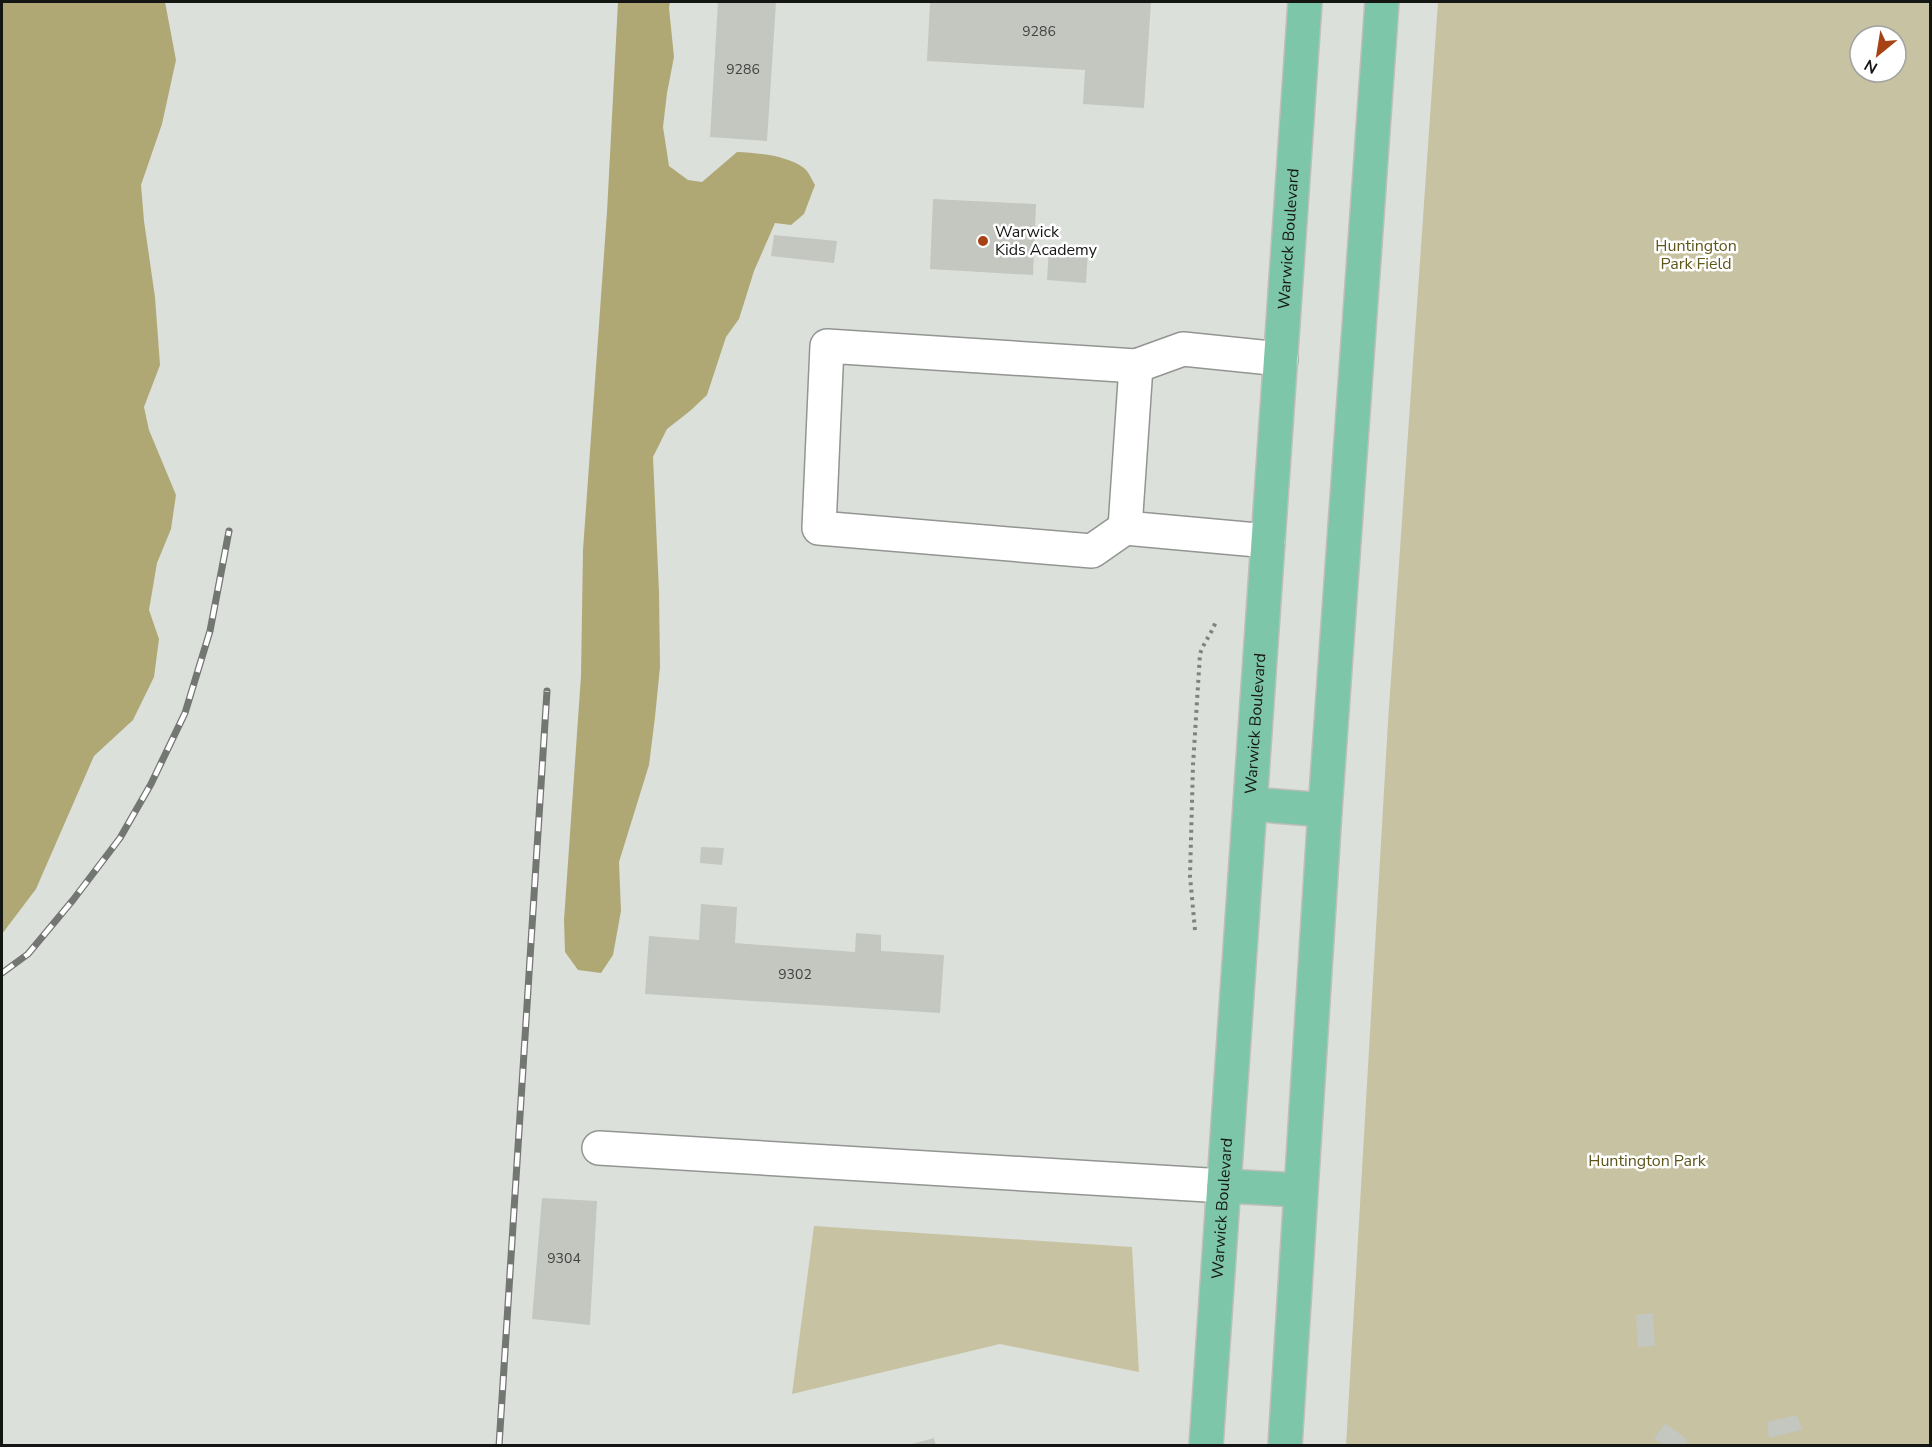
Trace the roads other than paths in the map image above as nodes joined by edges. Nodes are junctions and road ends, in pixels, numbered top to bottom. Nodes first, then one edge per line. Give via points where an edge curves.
1 (1305, 2) edge
2 (1382, 2) edge
3 (1281, 359) junction
4 (1136, 366) junction
5 (1125, 528) junction
6 (1268, 541) junction
7 (1250, 804) junction
8 (1324, 810) junction
9 (599, 1148) dead end
10 (1224, 1186) junction
11 (1300, 1190) junction
12 (1206, 1446) edge
13 (1285, 1446) edge

1 - 3 main road, Warwick Boulevard
2 - 8 main road
3 - 4 lane via 1183,349
3 - 6 main road, Warwick Boulevard
4 - 5 lane
4 - 5 lane via 827,346 819,528 1092,551
5 - 6 lane
6 - 7 main road, Warwick Boulevard
7 - 8 main road
7 - 10 main road, Warwick Boulevard
8 - 11 main road
9 - 10 lane
10 - 11 main road
10 - 12 main road, Warwick Boulevard
11 - 13 main road

